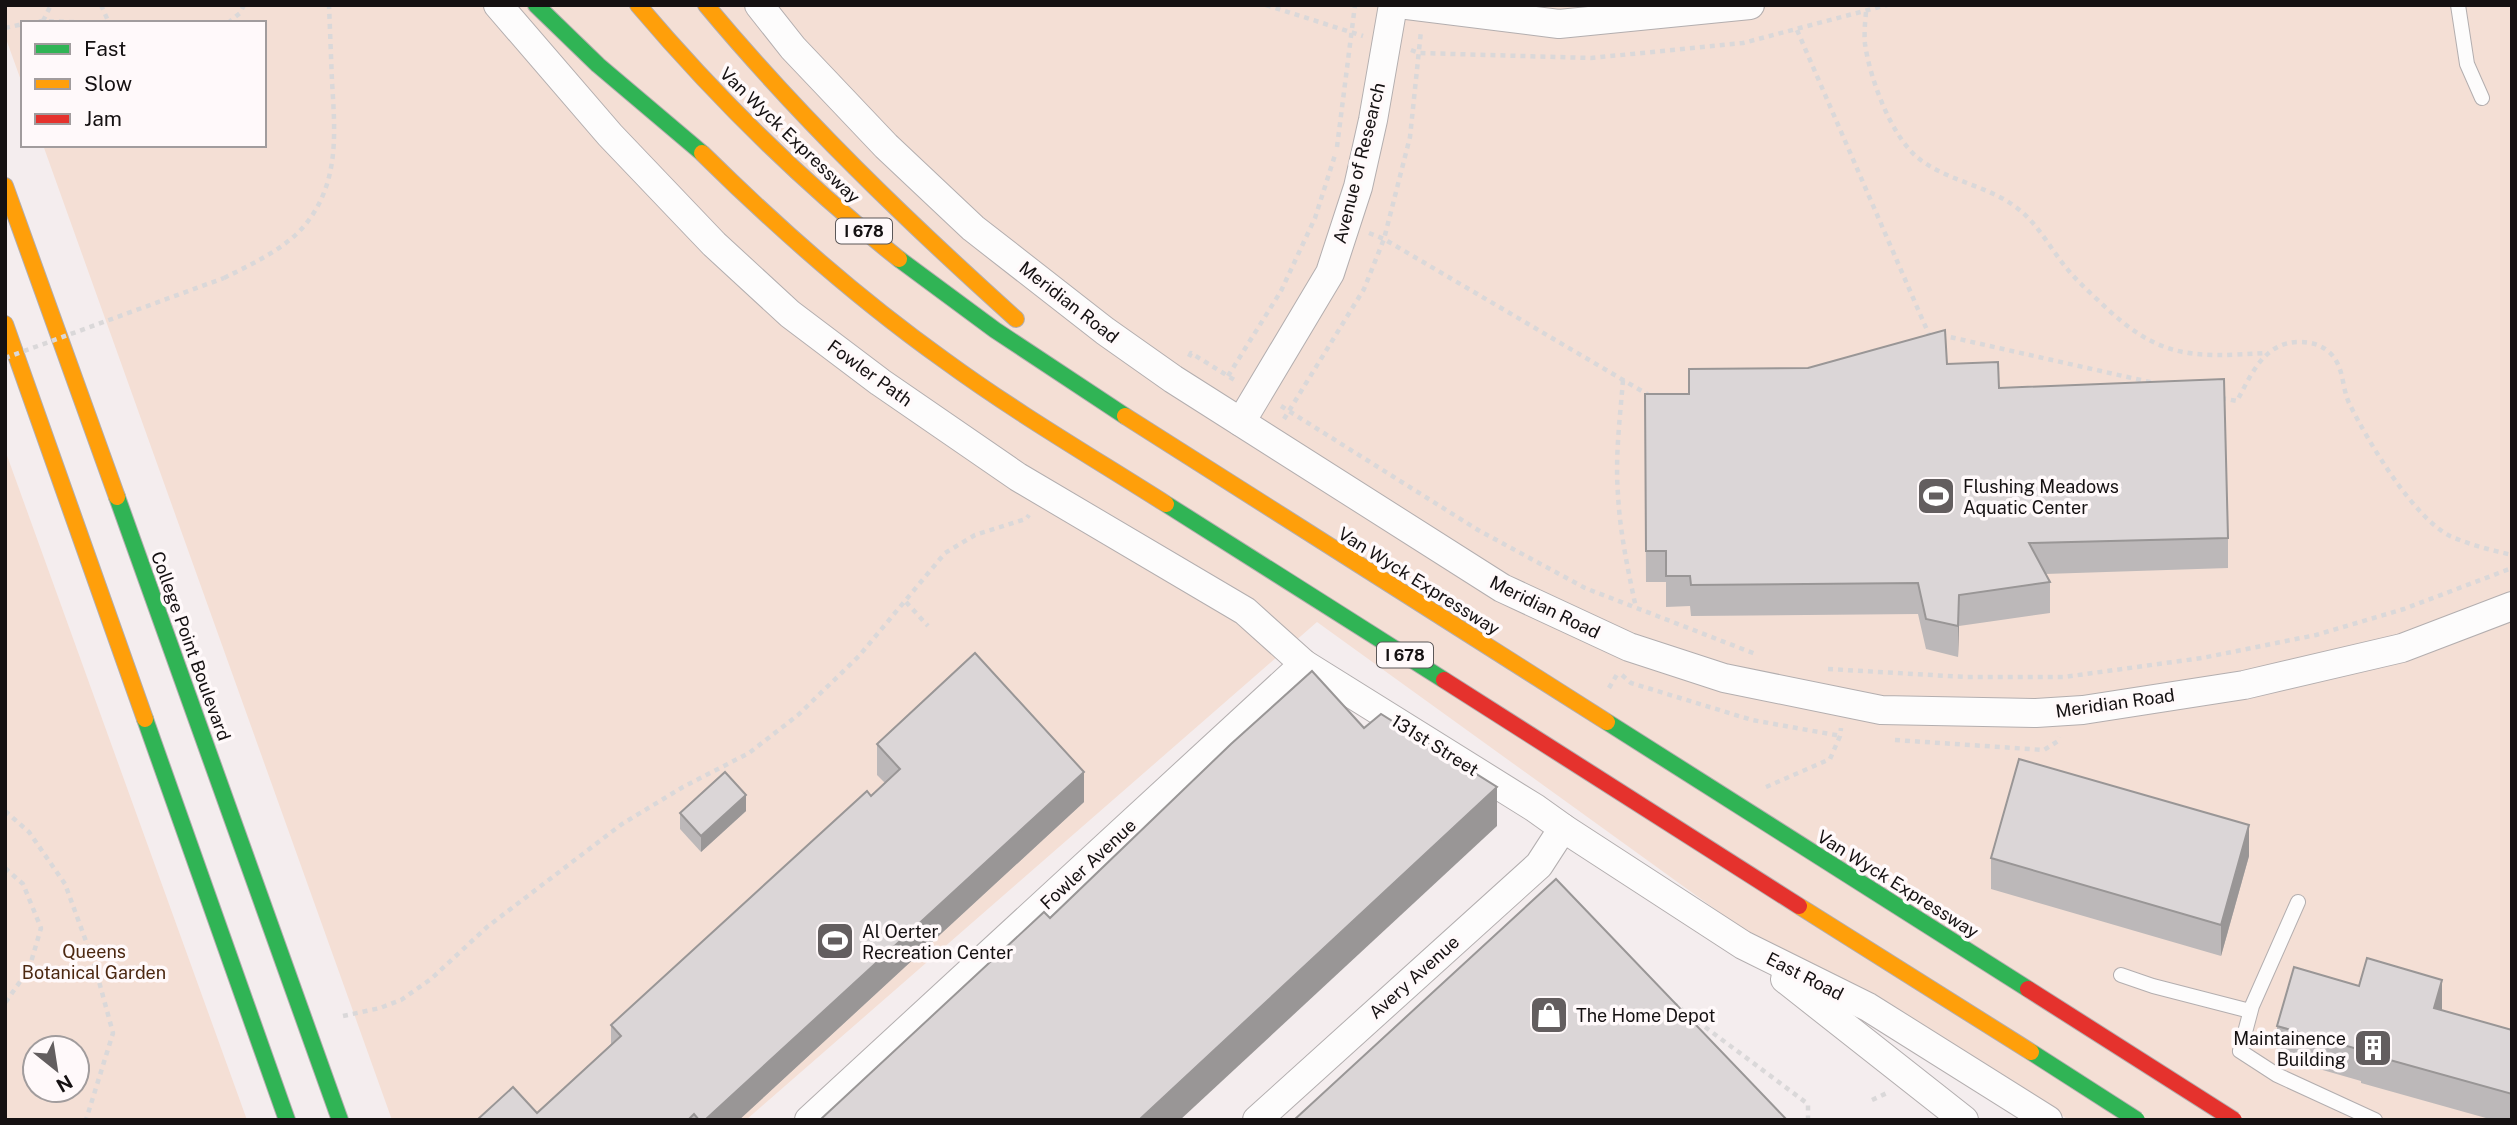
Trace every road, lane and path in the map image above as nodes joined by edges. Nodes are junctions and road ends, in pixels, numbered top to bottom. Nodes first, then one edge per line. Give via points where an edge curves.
1 (51, 5) edge
2 (244, 5) edge
3 (329, 5) edge
4 (498, 5) edge
5 (536, 5) edge
6 (638, 5) edge
7 (706, 5) edge
8 (758, 5) edge
9 (1355, 5) edge
10 (1393, 5) edge
11 (1749, 5) edge
12 (2458, 5) edge
13 (1418, 6) edge
14 (1866, 12) dead end
15 (43, 21) edge
16 (231, 21) edge
17 (1797, 30) dead end
18 (619, 62) dead end
19 (2482, 98) dead end
20 (702, 153) junction
21 (5, 186) edge
22 (1317, 211) junction
23 (1348, 224) junction
24 (5, 324) edge
25 (1025, 327) dead end
26 (1930, 337) junction
27 (1918, 340) edge
28 (1045, 345) dead end
29 (2266, 353) junction
30 (5, 358) edge
31 (1623, 380) junction
32 (2159, 384) edge
33 (2211, 396) edge
34 (1665, 397) edge
35 (1211, 403) junction
36 (1297, 415) dead end
37 (1125, 416) junction
38 (1241, 422) junction
39 (1034, 509) dead end
40 (2512, 555) edge
41 (2512, 568) edge
42 (906, 602) junction
43 (2512, 606) edge
44 (1636, 608) junction
45 (928, 626) dead end
46 (1759, 655) dead end
47 (1304, 664) junction
48 (1820, 668) dead end
49 (1618, 672) dead end
50 (2061, 732) dead end
51 (1840, 736) dead end
52 (1889, 740) dead end
53 (5, 811) edge
54 (1563, 828) junction
55 (5, 868) edge
56 (2298, 902) dead end
57 (1743, 945) junction
58 (2121, 975) dead end
59 (1669, 1001) edge
60 (5, 1003) edge
61 (2250, 1011) junction
62 (343, 1016) dead end
63 (86, 1120) edge
64 (287, 1120) edge
65 (341, 1120) edge
66 (809, 1120) edge
67 (1257, 1120) edge
68 (1808, 1120) edge
69 (1964, 1120) edge
70 (2048, 1120) edge
71 (2137, 1120) edge
72 (2234, 1120) edge
73 (2375, 1120) edge

1 - 15 path
2 - 16 path
3 - 30 path, bridge via 333,164 326,190 304,225 268,255 224,278
4 - 47 street, Fowler Path via 610,135 714,244 790,314 1018,477 1245,611
5 - 20 main road via 598,65
6 - 37 main road, Van Wyck Expressway / I 678 via 740,117 869,235 976,317
7 - 25 main road via 839,155
8 - 35 street, Meridian Road via 886,146 973,228 1105,331
9 - 22 path via 1336,153
10 - 23 street, Avenue of Research via 1373,120
11 - 13 street via 1559,24
12 - 19 lane via 2467,64
14 - 29 path via 1871,74 1902,139 1920,160 2017,208 2084,287 2124,326 2150,343 2208,356
17 - 26 path
18 - 20 main road, I 678
20 - 71 main road, I 678, bridge via 835,277 982,387
21 - 65 main road, College Point Boulevard
22 - 23 path
22 - 35 path via 1281,291
23 - 31 path via 1384,239
23 - 38 street, Avenue of Research via 1331,273
24 - 64 main road
26 - 27 path
26 - 32 path via 1943,334
28 - 37 main road
29 - 33 path via 2237,401
29 - 40 path via 2290,342 2312,342 2329,352 2343,372 2348,402 2419,512 2449,535
31 - 34 path via 1653,397
31 - 44 path via 1617,493
35 - 38 street, Meridian Road
36 - 44 path via 1478,530 1585,588
37 - 72 main road, Van Wyck Expressway / I 678, bridge
38 - 43 street, Meridian Road via 1502,588 1596,633 1724,678 1881,710 2083,710 2244,685 2402,648
39 - 42 path via 1026,519 975,535 944,553
41 - 48 path via 2404,609 2316,635 2202,658 2063,677 1965,677
42 - 45 path
42 - 62 path via 824,690 749,753 622,824 487,927 401,1000
44 - 46 path
47 - 54 street, 131st Street
47 - 66 street, Fowler Avenue
49 - 51 path via 1631,683 1752,720
50 - 52 path via 2058,741 2044,750
53 - 63 path via 29,832 65,884 113,1033
54 - 57 street, East Road
54 - 67 street, Avery Avenue via 1538,865
55 - 60 path via 23,884 41,928 29,969
56 - 61 lane
57 - 69 street
57 - 70 street, East Road via 1868,1007
58 - 61 lane
59 - 68 path via 1808,1104
61 - 73 lane via 2241,1051 2277,1075

